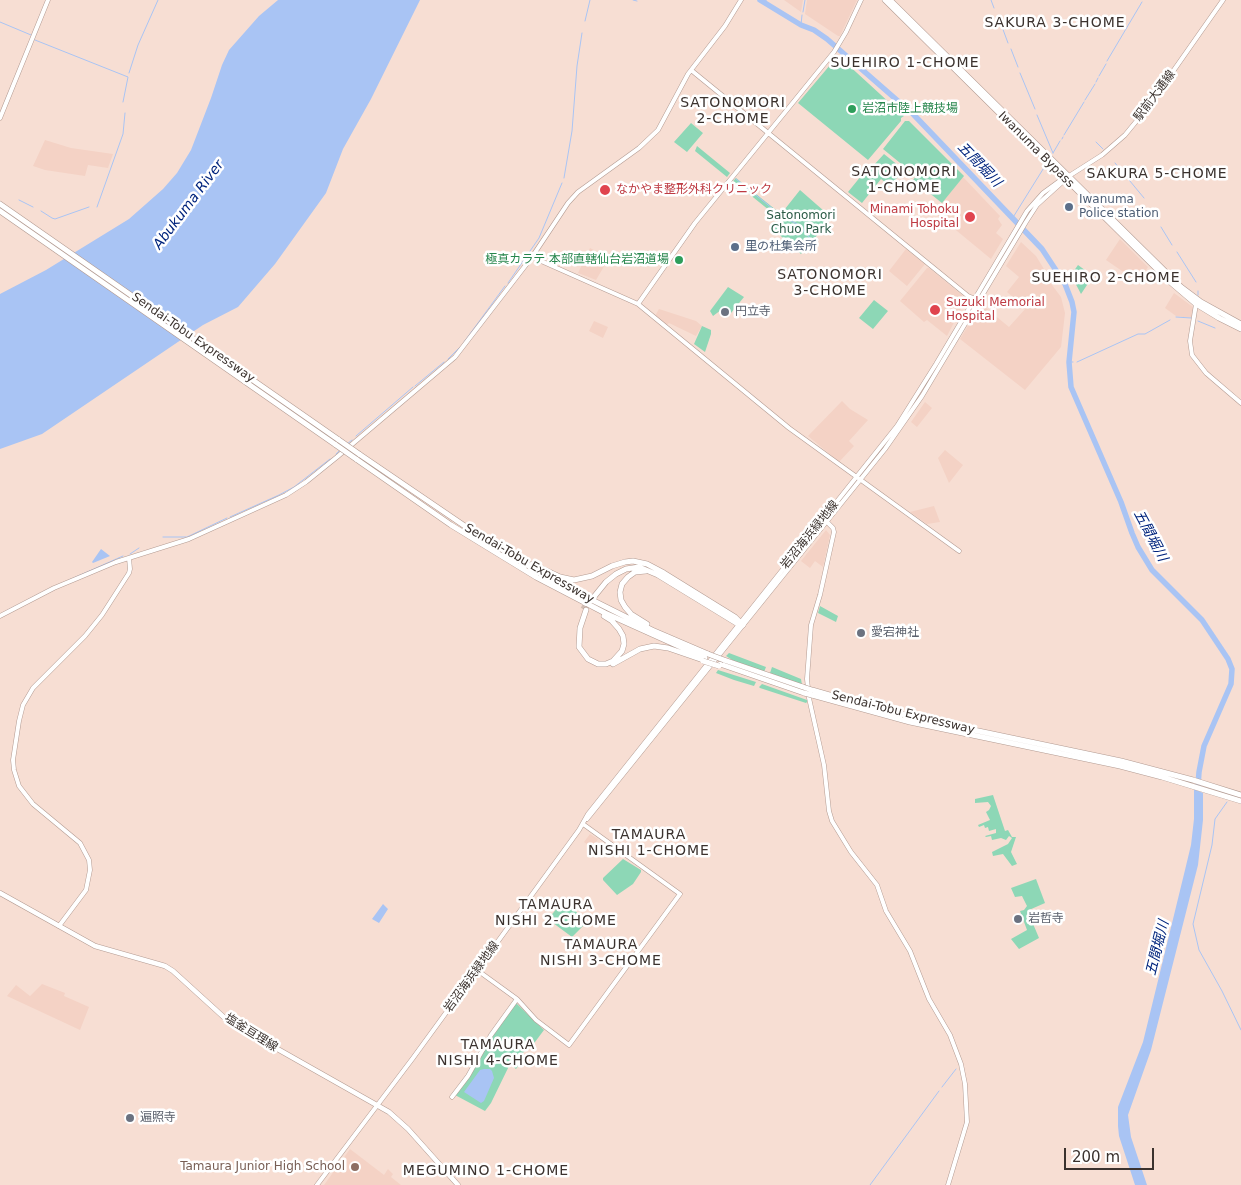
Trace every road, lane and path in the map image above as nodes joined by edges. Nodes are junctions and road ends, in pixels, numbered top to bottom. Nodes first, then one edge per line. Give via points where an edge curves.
1 (48, 0) edge
2 (741, 0) edge
3 (861, 0) edge
4 (884, 0) edge
5 (890, 0) edge
6 (1223, 0) edge
7 (691, 70) junction
8 (0, 118) edge
9 (768, 133) junction
10 (1066, 178) junction
11 (0, 204) edge
12 (0, 211) edge
13 (532, 257) junction
14 (977, 299) junction
15 (638, 304) junction
16 (1196, 304) junction
17 (1241, 324) edge
18 (1241, 329) edge
19 (1241, 403) edge
20 (338, 443) junction
21 (357, 457) junction
22 (858, 479) junction
23 (825, 520) junction
24 (475, 533) junction
25 (959, 551) dead end
26 (129, 558) junction
27 (511, 562) junction
28 (642, 563) junction
29 (649, 570) junction
30 (0, 616) edge
31 (740, 624) junction
32 (706, 658) junction
33 (721, 663) junction
34 (804, 690) junction
35 (1162, 774) junction
36 (1241, 796) edge
37 (1241, 801) edge
38 (583, 824) junction
39 (0, 893) edge
40 (59, 926) junction
41 (477, 970) junction
42 (517, 999) junction
43 (452, 1097) dead end
44 (379, 1105) junction
45 (318, 1185) edge
46 (458, 1185) edge
47 (948, 1185) edge

1 - 8 street
2 - 7 street
3 - 9 street via 834,52
4 - 10 highway, Iwanuma Bypass
5 - 10 highway, Iwanuma Bypass
6 - 10 street, 駅前大通線 via 1127,132 1105,153
7 - 9 street
7 - 13 street via 658,130 639,148 578,192
9 - 14 street via 968,296
9 - 15 street via 695,223
10 - 14 street, 岩沼海浜緑地線 via 1024,220
10 - 16 highway, Iwanuma Bypass via 1156,270
10 - 17 highway, Iwanuma Bypass via 1187,292
11 - 20 highway, Sendai-Tobu Expressway
12 - 20 highway, Sendai-Tobu Expressway via 247,384
13 - 15 street
13 - 26 street via 455,356 306,482 286,495 189,539
14 - 22 street, 岩沼海浜緑地線 via 914,408
15 - 22 street via 789,428
16 - 18 highway, Iwanuma Bypass
16 - 19 street via 1190,341 1192,355 1206,373
20 - 21 highway, Sendai-Tobu Expressway, bridge
21 - 24 highway, Sendai-Tobu Expressway
21 - 27 highway, Sendai-Tobu Expressway via 428,510
22 - 23 street, 岩沼海浜緑地線
22 - 25 street
23 - 31 street, 岩沼海浜緑地線
23 - 47 street via 834,532 811,625 807,679 824,765 829,811 848,847 875,882 961,1064 967,1122
24 - 28 highway via 565,579 588,578 625,562
24 - 32 highway, Sendai-Tobu Expressway via 552,580
26 - 30 street via 54,588
26 - 40 street via 129,573 102,615 33,688 23,705 19,721 13,760 19,786 33,804 80,843 89,860 86,890
27 - 32 highway, Sendai-Tobu Expressway via 598,610
27 - 32 highway via 612,621 622,633 624,644 620,655 610,663 594,663 584,656 579,643 584,609 577,627 576,645 580,656 591,665 610,666 640,649 654,646
28 - 29 highway via 614,572 592,597 622,571 639,567
28 - 31 highway via 664,573
29 - 31 highway
29 - 32 highway via 635,572 625,580 620,592 625,607 642,622
31 - 38 street, 岩沼海浜緑地線
32 - 33 highway, Sendai-Tobu Expressway, bridge
33 - 34 highway, Sendai-Tobu Expressway
33 - 34 highway, Sendai-Tobu Expressway
34 - 35 highway, Sendai-Tobu Expressway, bridge via 911,719 1049,745
35 - 36 highway
35 - 37 highway
38 - 41 street, 岩沼海浜緑地線
38 - 42 street via 680,894 568,1045 536,1020
39 - 40 main road, 塩釜亘理線
40 - 44 main road, 塩釜亘理線 via 95,946 165,966 228,1021
41 - 42 street
41 - 44 street, 岩沼海浜緑地線
42 - 43 street
44 - 45 street, 岩沼海浜緑地線
44 - 46 main road, 塩釜亘理線 via 408,1129

